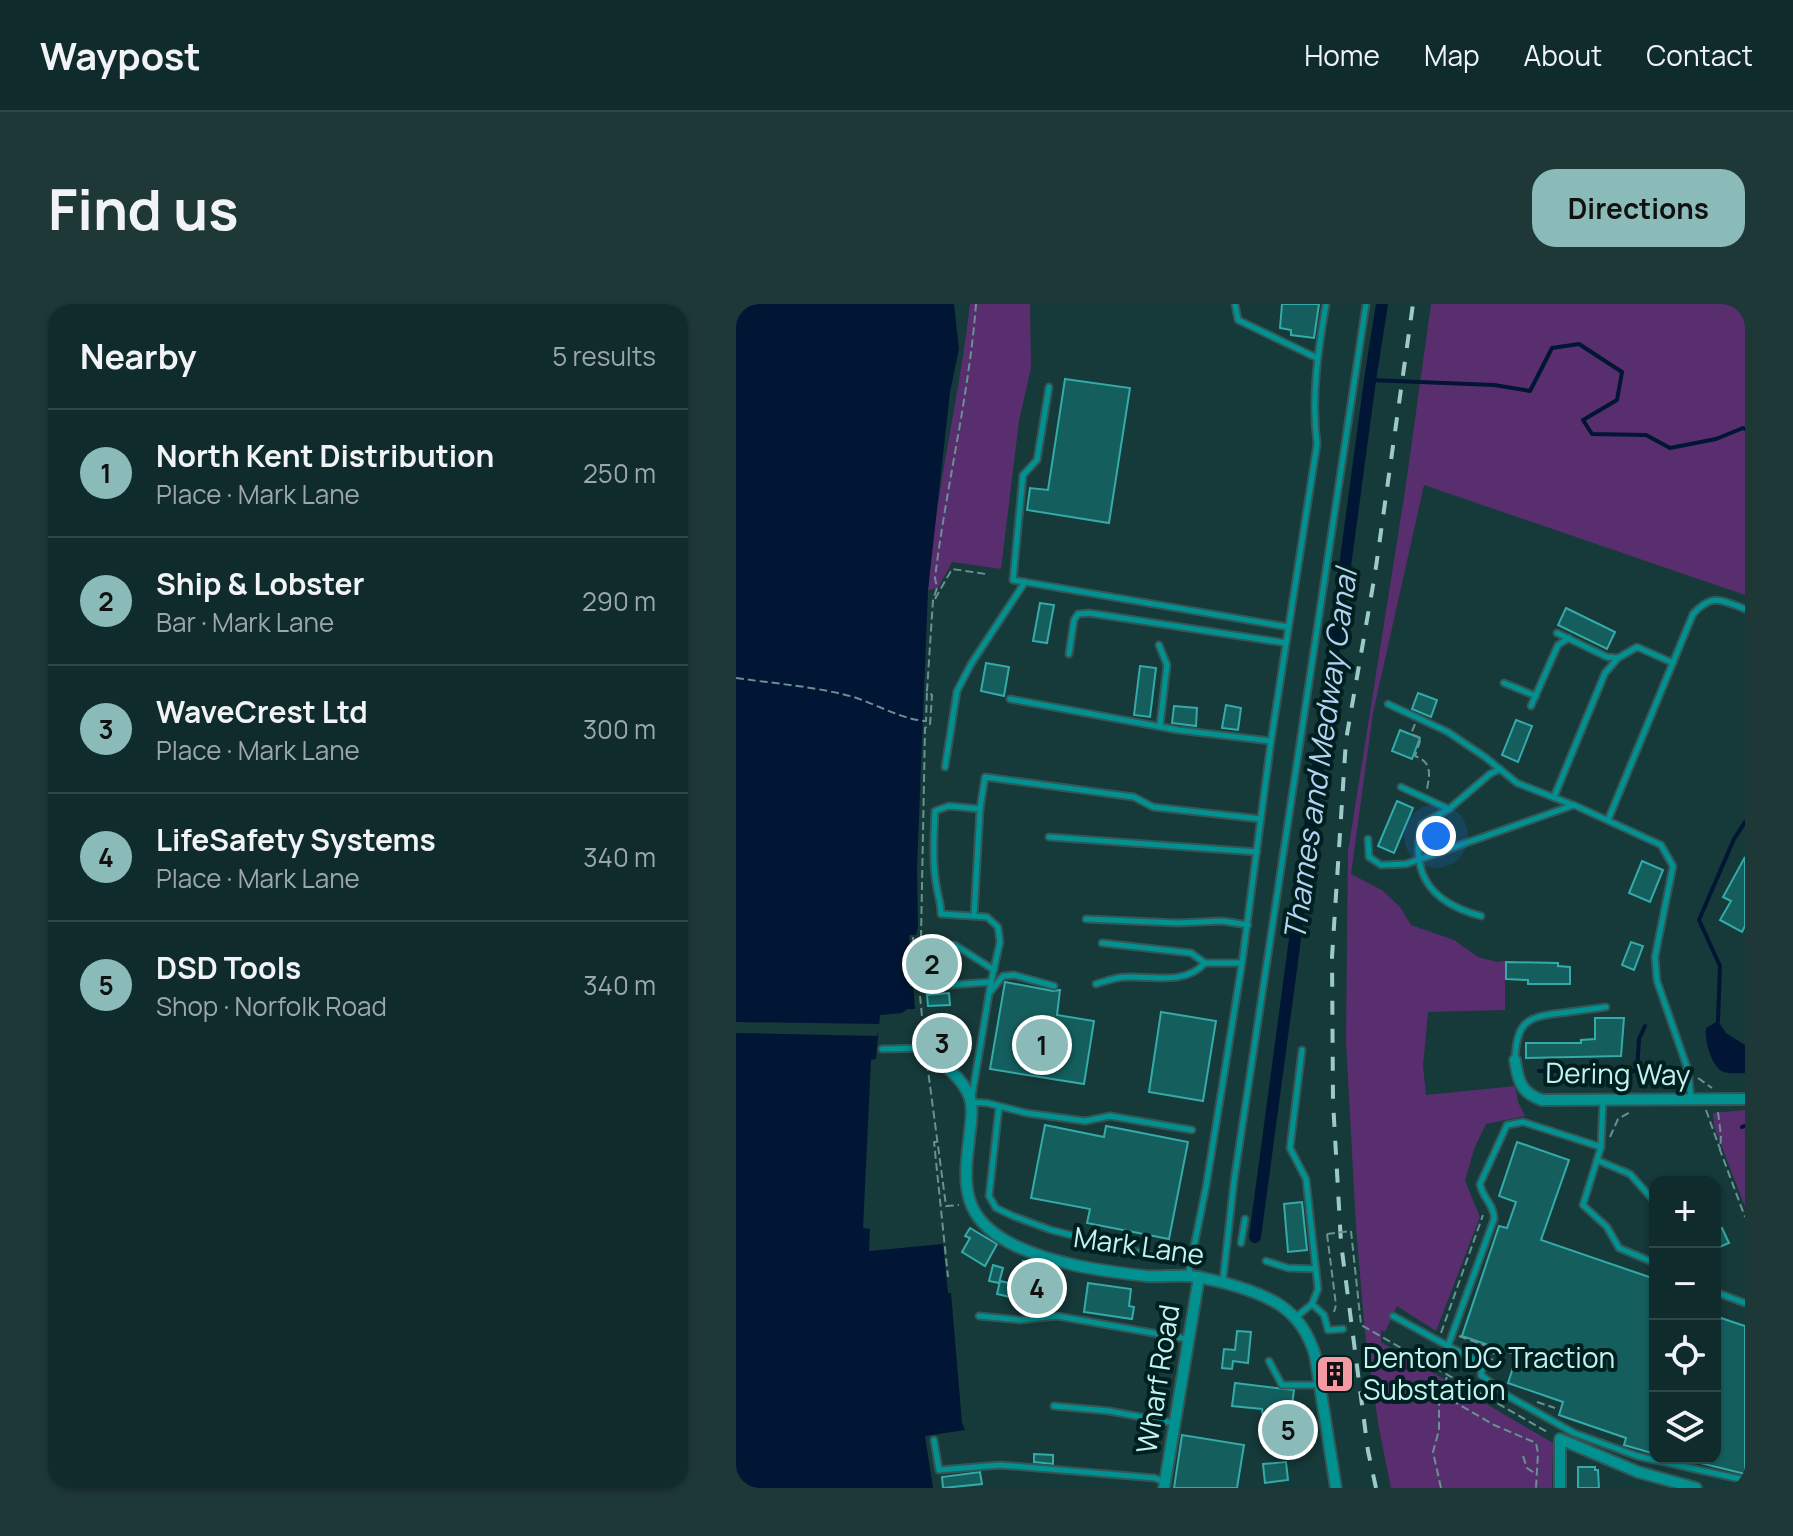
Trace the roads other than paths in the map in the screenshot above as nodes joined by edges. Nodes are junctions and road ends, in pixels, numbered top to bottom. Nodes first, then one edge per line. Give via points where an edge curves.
1 (1235, 304) edge
2 (1326, 304) edge
3 (1366, 304) edge
4 (1317, 358) junction
5 (1049, 387) dead end
6 (1025, 582) junction
7 (1745, 609) edge
8 (1288, 627) junction
9 (1557, 633) dead end
10 (1569, 638) junction
11 (1286, 643) junction
12 (1159, 645) dead end
13 (1069, 654) dead end
14 (1618, 658) junction
15 (1673, 663) junction
16 (1504, 683) dead end
17 (1536, 696) junction
18 (1010, 699) dead end
19 (1388, 704) dead end
20 (1531, 706) dead end
21 (1160, 725) junction
22 (1271, 741) junction
23 (945, 767) dead end
24 (1500, 769) junction
25 (1401, 787) dead end
26 (1554, 797) junction
27 (1574, 805) junction
28 (980, 809) junction
29 (1449, 809) junction
30 (1261, 819) junction
31 (1608, 820) junction
32 (1049, 837) dead end
33 (1368, 839) dead end
34 (1257, 852) junction
35 (1420, 861) junction
36 (974, 916) junction
37 (1481, 916) dead end
38 (1086, 919) dead end
39 (1248, 925) junction
40 (1102, 943) dead end
41 (927, 944) dead end
42 (1205, 963) junction
43 (1242, 963) junction
44 (994, 970) junction
45 (991, 982) junction
46 (1096, 984) dead end
47 (1054, 986) dead end
48 (921, 987) road end
49 (990, 992) junction
50 (1606, 1007) dead end
51 (925, 1048) joint
52 (882, 1049) dead end
53 (1302, 1050) dead end
54 (1515, 1060) joint
55 (1745, 1099) edge
56 (1603, 1100) junction
57 (1692, 1100) junction
58 (971, 1102) junction
59 (999, 1107) junction
60 (1192, 1130) dead end
61 (1601, 1147) junction
62 (1597, 1160) junction
63 (1649, 1195) edge
64 (1245, 1219) dead end
65 (1241, 1243) dead end
66 (1154, 1256) dead end
67 (1649, 1260) edge
68 (1266, 1261) dead end
69 (1316, 1269) junction
70 (1194, 1276) junction
71 (1222, 1283) junction
72 (1721, 1294) edge
73 (1745, 1303) edge
74 (1312, 1304) junction
75 (979, 1316) dead end
76 (1393, 1316) dead end
77 (1295, 1318) junction
78 (1343, 1329) dead end
79 (1188, 1339) junction
80 (1448, 1346) junction
81 (1269, 1361) dead end
82 (1320, 1385) junction
83 (1054, 1406) dead end
84 (1175, 1423) junction
85 (934, 1440) dead end
86 (1745, 1480) edge
87 (1164, 1485) edge
88 (1678, 1486) edge
89 (1336, 1488) edge
90 (1560, 1488) edge
91 (1696, 1488) edge

1 - 4 lane via 1238,320
2 - 4 lane
3 - 71 lane
4 - 8 lane via 1317,444
5 - 6 lane via 1037,460 1023,475 1015,535 1013,580
6 - 8 lane
6 - 23 lane via 957,691
7 - 15 lane via 1719,599 1703,603 1693,614
8 - 11 lane
9 - 10 lane
10 - 14 lane
10 - 17 lane via 1558,645
11 - 13 lane via 1089,613 1074,620
11 - 22 lane
12 - 21 lane via 1167,665
14 - 15 lane via 1637,647
14 - 26 lane via 1605,673
15 - 31 lane
16 - 17 lane
17 - 20 lane
18 - 21 lane
19 - 24 lane via 1448,732
21 - 22 lane
22 - 30 lane
24 - 26 lane via 1517,783
24 - 29 lane
25 - 29 lane
26 - 27 lane
27 - 31 lane
27 - 35 lane
28 - 30 lane via 985,777 1134,797 1153,807
28 - 36 lane
28 - 36 lane via 949,806 935,811 941,914
29 - 35 lane via 1422,824
30 - 34 lane
31 - 57 lane via 1661,845 1673,866 1655,957 1657,981 1688,1070
32 - 34 lane
33 - 35 lane via 1369,857 1381,865
34 - 39 lane
35 - 37 lane via 1427,886 1441,900
36 - 44 lane via 987,917 998,927
38 - 39 lane
39 - 43 lane
40 - 42 lane via 1191,953
41 - 44 lane via 955,945
42 - 43 lane
42 - 46 lane via 1195,974 1123,977
43 - 70 lane
44 - 45 lane
45 - 48 lane
45 - 49 lane
47 - 49 lane via 1003,976
49 - 58 lane
50 - 54 lane via 1532,1017 1516,1039
51 - 52 lane
51 - 58 street via 964,1087
53 - 69 lane via 1290,1148 1306,1179
54 - 56 street, Dering Way via 1520,1085 1534,1097
55 - 57 street, Dering Way
56 - 57 street, Dering Way
56 - 61 lane
58 - 59 lane
58 - 70 street, Mark Lane via 968,1204 986,1228 1030,1252 1066,1262 1153,1276
59 - 60 lane via 1085,1121 1110,1116
59 - 66 lane via 989,1196 996,1208 1051,1230
61 - 62 lane
61 - 80 lane via 1523,1122 1507,1125 1480,1184 1494,1219
62 - 63 lane via 1630,1174
62 - 67 lane via 1584,1208 1607,1227 1619,1248
64 - 65 lane
68 - 69 lane
69 - 74 lane via 1318,1289
70 - 71 street, Mark Lane
70 - 79 street, Wharf Road
71 - 77 street, Mark Lane via 1272,1299
72 - 73 lane
74 - 77 lane
74 - 78 lane via 1324,1315 1328,1330
75 - 79 lane via 1057,1316
76 - 80 lane
77 - 82 street via 1309,1335
79 - 84 street, Wharf Road
80 - 86 lane via 1483,1364 1483,1377 1506,1394 1574,1433 1637,1456
81 - 82 lane via 1282,1385
82 - 89 street
83 - 84 lane
84 - 87 street, Wharf Road
85 - 87 lane via 939,1470 1000,1465 1155,1478
88 - 90 street via 1560,1439
88 - 91 street

